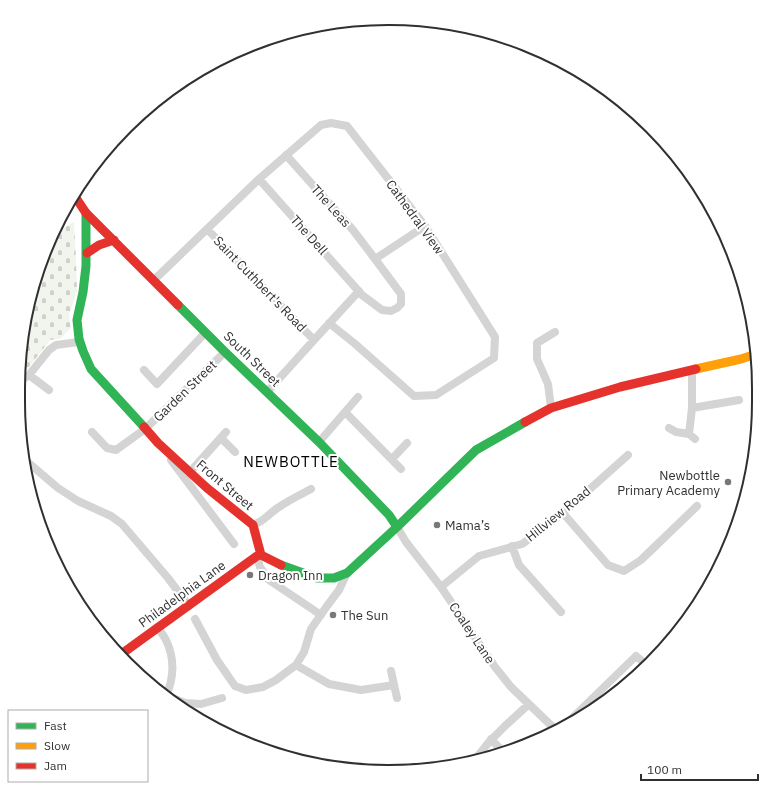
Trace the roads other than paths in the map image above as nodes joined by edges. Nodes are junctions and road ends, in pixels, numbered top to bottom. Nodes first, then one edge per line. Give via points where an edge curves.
1 (286, 155) junction
2 (259, 179) junction
3 (78, 201) edge
4 (86, 213) junction
5 (425, 226) junction
6 (207, 229) junction
7 (114, 240) junction
8 (87, 253) junction
9 (374, 258) junction
10 (154, 280) junction
11 (359, 292) junction
12 (329, 323) junction
13 (555, 332) dead end
14 (206, 333) junction
15 (314, 340) junction
16 (79, 342) junction
17 (225, 352) junction
18 (750, 356) edge
19 (144, 370) dead end
20 (692, 370) junction
21 (29, 375) junction
22 (26, 377) edge
23 (49, 390) dead end
24 (267, 392) junction
25 (358, 397) dead end
26 (739, 400) dead end
27 (551, 408) junction
28 (692, 408) junction
29 (345, 412) junction
30 (669, 428) dead end
31 (145, 429) junction
32 (92, 432) dead end
33 (319, 442) junction
34 (158, 443) junction
35 (407, 443) dead end
36 (235, 452) dead end
37 (628, 455) dead end
38 (392, 459) junction
39 (31, 465) edge
40 (401, 468) dead end
41 (190, 472) junction
42 (311, 489) dead end
43 (697, 506) dead end
44 (563, 513) junction
45 (253, 525) junction
46 (397, 527) junction
47 (234, 544) dead end
48 (512, 546) junction
49 (259, 555) junction
50 (347, 574) junction
51 (441, 587) junction
52 (189, 606) junction
53 (561, 612) dead end
54 (321, 615) junction
55 (195, 619) dead end
56 (157, 627) junction
57 (124, 652) edge
58 (643, 662) edge
59 (296, 665) junction
60 (391, 671) dead end
61 (394, 685) junction
62 (168, 691) edge
63 (222, 698) dead end
64 (396, 698) dead end
65 (186, 703) edge
66 (529, 704) junction
67 (581, 709) edge
68 (552, 726) edge
69 (491, 739) junction
70 (499, 748) edge
71 (480, 754) edge

1 - 2 street, Cathedral View
1 - 5 street, Cathedral View via 321,125 331,123 347,126
1 - 9 street, The Leas via 354,230
2 - 6 street, Cathedral View
2 - 11 street, The Dell
3 - 4 street, South Street
4 - 7 street, South Street
4 - 8 street, Front Street
5 - 9 street
5 - 12 street, Cathedral View via 495,337 494,358 436,395 414,396
6 - 10 street, Cathedral View
6 - 15 street, Saint Cuthbert's Road
7 - 8 street via 99,245
7 - 10 street, South Street
8 - 16 street, Front Street via 77,318
9 - 11 street, The Leas via 401,294 401,304 391,311 382,310
10 - 14 street, South Street
11 - 12 street
12 - 15 street
13 - 27 street via 537,343 537,359 548,384
14 - 17 street, South Street
14 - 19 street via 157,384
15 - 24 street
16 - 21 street via 56,345
16 - 31 street, Front Street via 91,369
17 - 24 street, South Street
17 - 31 street, Garden Street
18 - 20 street
20 - 27 street via 620,387
20 - 28 street
21 - 22 street
21 - 23 street
24 - 33 street, South Street
25 - 29 street
26 - 28 street
27 - 46 street via 476,450
28 - 30 street via 692,437
29 - 33 street
29 - 38 street
31 - 32 street, Garden Street via 116,450 107,448
31 - 34 street, Front Street
33 - 46 street, South Street via 389,515
34 - 41 street, Front Street
34 - 47 street, Front Street
35 - 38 street
36 - 41 street via 224,435
37 - 44 street, Hillview Road
38 - 40 street
39 - 52 street via 78,501 122,524
41 - 45 street, Front Street
42 - 45 street via 278,507 267,518
43 - 44 street via 641,560 624,571 608,565
44 - 48 street, Hillview Road via 522,544
45 - 49 street, Front Street
46 - 50 street
46 - 51 street, Coaley Lane
48 - 51 street, Hillview Road via 479,556
48 - 53 street via 519,565
49 - 50 street via 317,578 334,578
49 - 52 street, Philadelphia Lane
49 - 54 street via 260,567 269,580
50 - 54 street
51 - 66 street, Coaley Lane via 495,667
52 - 56 street, Philadelphia Lane
54 - 59 street via 311,629 304,652
55 - 59 street via 234,686 246,690 263,687
56 - 57 street, Philadelphia Lane
56 - 62 street via 166,639 173,668
58 - 67 street via 636,656
59 - 61 street via 329,684 361,690
60 - 61 street
61 - 64 street
63 - 65 street via 202,704
66 - 68 street, Coaley Lane
66 - 69 street
69 - 70 street
69 - 71 street

